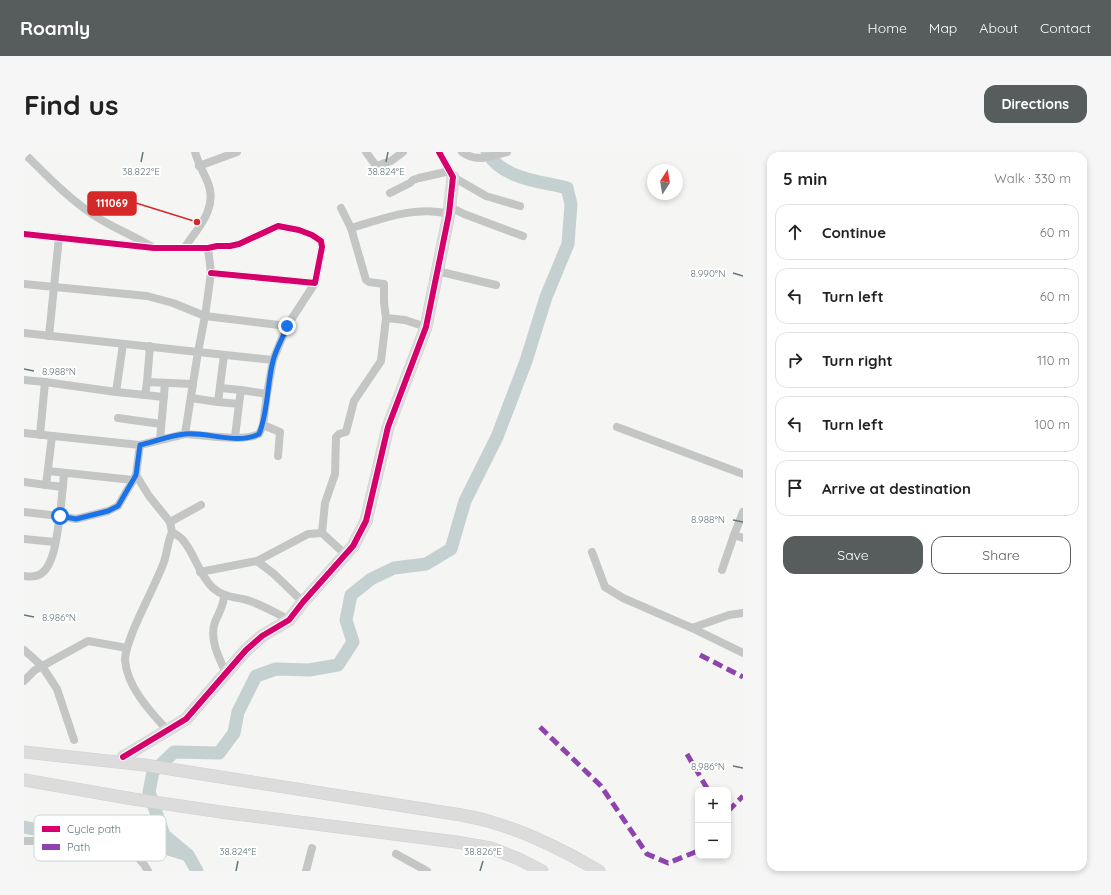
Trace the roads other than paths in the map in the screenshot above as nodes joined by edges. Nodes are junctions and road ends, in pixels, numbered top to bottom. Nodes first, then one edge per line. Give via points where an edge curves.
1 (195, 152) edge
2 (237, 152) edge
3 (366, 152) edge
4 (403, 152) edge
5 (439, 152) edge
6 (462, 152) edge
7 (504, 153) edge
8 (24, 154) edge
9 (199, 166) junction
10 (451, 174) junction
11 (390, 192) dead end
12 (520, 206) dead end
13 (341, 208) dead end
14 (450, 211) junction
15 (351, 228) junction
16 (24, 234) edge
17 (523, 236) dead end
18 (60, 237) junction
19 (154, 248) junction
20 (185, 248) junction
21 (208, 248) junction
22 (437, 272) junction
23 (211, 273) junction
24 (315, 283) junction
25 (24, 284) edge
26 (496, 285) dead end
27 (54, 286) junction
28 (205, 316) junction
29 (386, 318) junction
30 (287, 326) junction
31 (426, 327) junction
32 (24, 333) edge
33 (49, 336) junction
34 (123, 344) junction
35 (150, 346) junction
36 (198, 352) junction
37 (224, 355) junction
38 (273, 360) junction
39 (24, 380) edge
40 (45, 382) junction
41 (147, 382) junction
42 (165, 383) junction
43 (193, 384) junction
44 (220, 388) junction
45 (241, 390) junction
46 (116, 392) junction
47 (267, 394) junction
48 (145, 395) junction
49 (164, 397) junction
50 (191, 398) junction
51 (218, 402) junction
52 (239, 404) junction
53 (118, 418) dead end
54 (161, 424) junction
55 (263, 425) junction
56 (617, 427) dead end
57 (24, 433) edge
58 (185, 434) junction
59 (40, 435) junction
60 (52, 436) junction
61 (235, 438) junction
62 (160, 440) junction
63 (140, 445) junction
64 (278, 456) dead end
65 (48, 471) junction
66 (64, 474) junction
67 (743, 474) edge
68 (135, 478) junction
69 (24, 482) edge
70 (46, 485) junction
71 (63, 487) junction
72 (201, 505) dead end
73 (24, 512) edge
74 (743, 512) edge
75 (60, 516) junction
76 (170, 522) junction
77 (172, 532) junction
78 (322, 533) junction
79 (734, 535) junction
80 (743, 538) edge
81 (24, 539) edge
82 (55, 542) junction
83 (592, 552) dead end
84 (345, 554) junction
85 (257, 561) junction
86 (722, 570) dead end
87 (200, 572) junction
88 (24, 576) edge
89 (224, 595) junction
90 (303, 602) junction
91 (743, 613) edge
92 (289, 620) junction
93 (692, 628) junction
94 (127, 648) junction
95 (24, 650) edge
96 (743, 653) edge
97 (42, 666) junction
98 (226, 673) junction
99 (24, 681) edge
100 (167, 730) junction
101 (74, 740) dead end
102 (24, 752) edge
103 (123, 757) dead end
104 (24, 780) edge
105 (312, 848) dead end
106 (396, 854) dead end
107 (140, 861) edge
108 (148, 871) edge
109 (306, 871) edge
110 (427, 871) edge
111 (542, 871) edge
112 (599, 871) edge

1 - 9 street
2 - 9 street
3 - 4 street via 376,166 391,161
5 - 10 street
6 - 7 street via 471,158 486,158
8 - 19 street via 95,216
9 - 20 street via 208,183 210,204 208,213
10 - 11 street via 419,178
10 - 12 street via 486,196
10 - 14 main road
13 - 15 street
14 - 15 street via 396,215
14 - 17 street
14 - 22 main road
15 - 29 street via 366,280 384,284
16 - 18 street
18 - 19 street
18 - 27 street
19 - 20 street
20 - 21 street
21 - 23 street
21 - 24 street via 239,244 278,226 300,230 321,241
22 - 26 street
22 - 31 main road
23 - 24 street
23 - 28 street
24 - 30 street
25 - 27 street
27 - 28 street via 147,296
27 - 33 street
28 - 30 street
28 - 36 street
29 - 31 street via 406,320
29 - 78 street via 381,361 354,401 346,432 336,437 335,474 325,503
30 - 38 street
31 - 84 main road via 388,427 366,521 353,546
32 - 33 street
33 - 34 street
34 - 35 street
34 - 46 street
35 - 36 street
35 - 41 street
36 - 37 street
36 - 43 street
37 - 38 street
37 - 44 street
38 - 47 street
39 - 40 street
40 - 46 street
40 - 59 street
41 - 42 street
41 - 48 street
42 - 43 street
42 - 49 street
43 - 50 street
44 - 45 street
44 - 51 street
45 - 47 street
45 - 52 street
46 - 48 street
47 - 55 street
48 - 49 street
49 - 54 street
50 - 51 street
50 - 58 street
51 - 52 street
52 - 61 street
53 - 54 street
54 - 62 street
55 - 61 street via 259,434 253,437
55 - 64 street via 280,432
56 - 67 street
57 - 59 street
58 - 61 street
58 - 62 street
59 - 60 street
60 - 63 street
60 - 65 street
62 - 63 street
63 - 68 street
65 - 66 street
65 - 70 street
66 - 68 street
66 - 71 street
68 - 75 street via 118,506 76,519
68 - 76 street
69 - 70 street
70 - 71 street
71 - 75 street
72 - 76 street
73 - 75 street
74 - 79 street
75 - 82 street
76 - 77 street
77 - 87 street via 187,546
77 - 94 street via 163,565
78 - 84 street
78 - 85 street via 308,534
79 - 80 street
79 - 86 street
81 - 82 street
82 - 88 street via 47,568 41,574
83 - 93 street via 606,587 623,598
84 - 90 main road
85 - 87 street
85 - 90 street
87 - 89 street via 213,588
89 - 92 street via 267,607
89 - 98 street via 224,603 214,626 214,635 216,649
90 - 92 main road
91 - 93 street via 729,615
92 - 98 main road via 262,636
93 - 96 street
94 - 97 street via 88,641
94 - 100 street via 125,659 130,678 148,709
95 - 97 street
97 - 99 street
97 - 101 street via 57,689
98 - 100 main road via 186,719
100 - 103 main road
102 - 112 main road via 145,766 461,815 494,823 528,836
104 - 111 main road via 228,813 491,848
105 - 109 street
106 - 110 street
107 - 108 street

